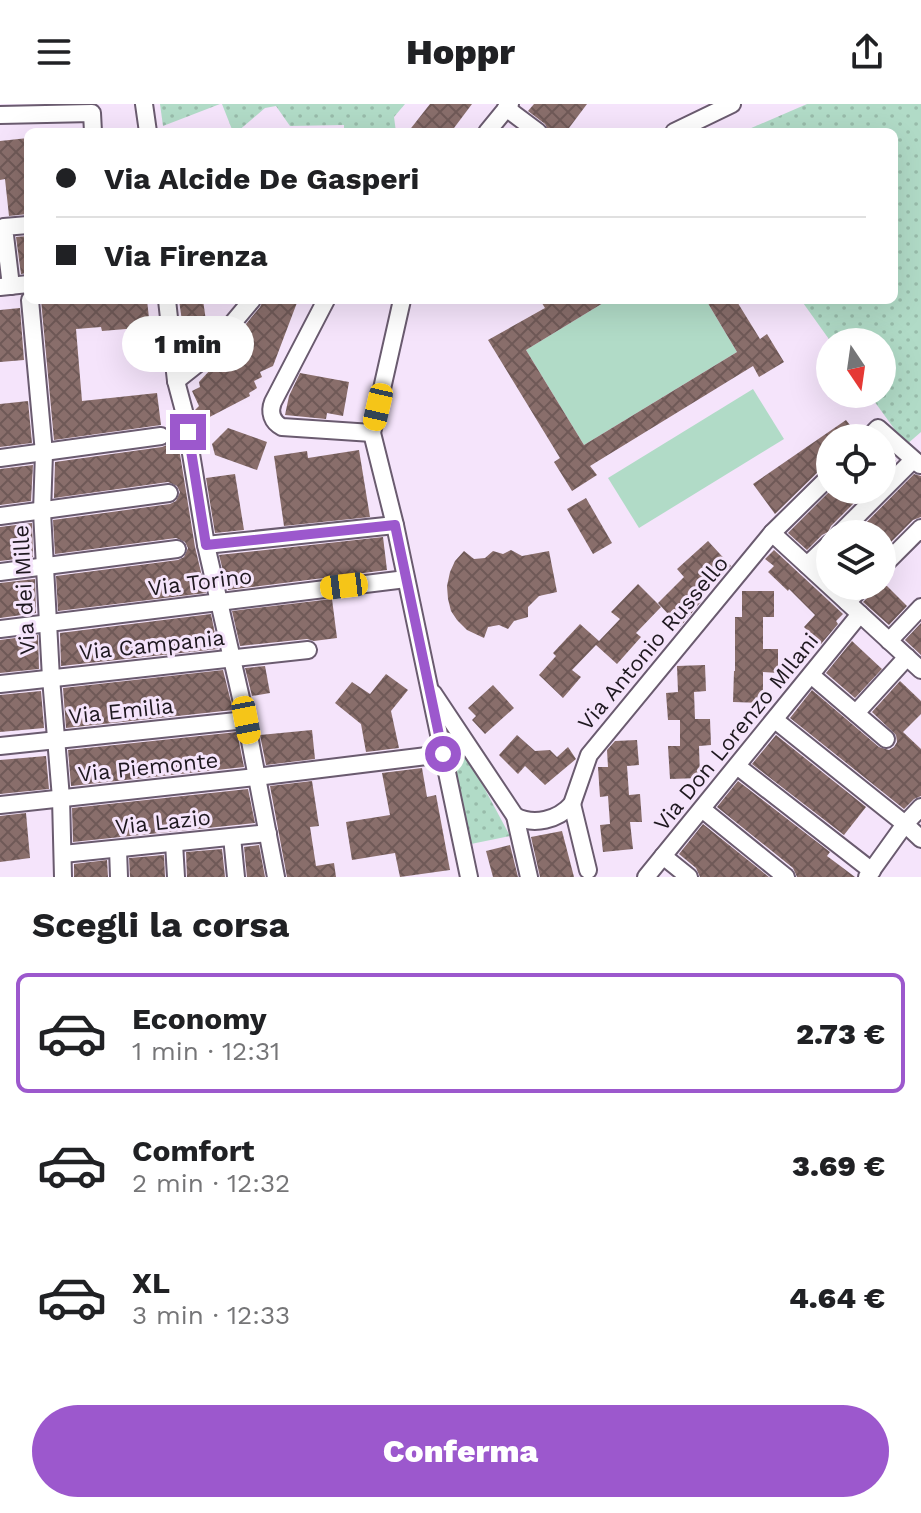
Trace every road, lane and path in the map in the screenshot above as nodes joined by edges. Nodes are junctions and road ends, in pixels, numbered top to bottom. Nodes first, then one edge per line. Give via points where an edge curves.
1 (144, 104) edge
2 (732, 104) edge
3 (508, 106) edge
4 (0, 115) edge
5 (93, 128) edge
6 (147, 128) edge
7 (490, 128) edge
8 (533, 128) edge
9 (682, 128) edge
10 (24, 225) edge
11 (13, 285) edge
12 (30, 304) edge
13 (167, 304) edge
14 (249, 304) edge
15 (324, 304) edge
16 (401, 304) edge
17 (176, 381) junction
18 (372, 433) junction
19 (161, 436) dead end
20 (896, 449) edge
21 (44, 453) junction
22 (0, 458) edge
23 (917, 463) edge
24 (816, 490) edge
25 (169, 493) dead end
26 (42, 512) junction
27 (0, 516) edge
28 (854, 520) edge
29 (395, 525) junction
30 (921, 528) edge
31 (772, 533) junction
32 (206, 545) junction
33 (177, 549) dead end
34 (896, 553) edge
35 (816, 556) edge
36 (807, 565) junction
37 (45, 567) junction
38 (0, 572) edge
39 (406, 579) junction
40 (858, 600) edge
41 (219, 602) junction
42 (921, 607) edge
43 (854, 608) junction
44 (49, 624) junction
45 (0, 629) edge
46 (889, 641) junction
47 (308, 650) dead end
48 (907, 657) junction
49 (232, 659) junction
50 (921, 670) edge
51 (811, 675) junction
52 (51, 678) junction
53 (0, 684) edge
54 (428, 686) junction
55 (856, 713) junction
56 (246, 720) junction
57 (775, 720) junction
58 (886, 739) dead end
59 (56, 740) junction
60 (0, 746) edge
61 (443, 754) junction
62 (737, 766) junction
63 (256, 777) junction
64 (61, 798) junction
65 (572, 804) junction
66 (0, 805) edge
67 (921, 807) edge
68 (702, 809) junction
69 (515, 816) junction
70 (905, 824) junction
71 (268, 833) junction
72 (232, 837) junction
73 (921, 839) edge
74 (174, 843) junction
75 (118, 849) junction
76 (63, 854) junction
77 (663, 856) junction
78 (588, 870) dead end
79 (869, 874) edge
80 (63, 877) edge
81 (119, 877) edge
82 (176, 877) edge
83 (236, 877) edge
84 (276, 877) edge
85 (469, 877) edge
86 (529, 877) edge
87 (646, 877) edge
88 (689, 877) edge
89 (786, 877) edge

1 - 6 street
2 - 9 street
3 - 7 street
3 - 8 street
4 - 5 street via 92,113
10 - 11 street via 4,227
12 - 21 street, Via dei Mille
13 - 17 street
14 - 17 street via 200,362
15 - 18 street via 273,402 271,416 282,427
16 - 18 street
17 - 32 street
18 - 29 street
19 - 21 street
20 - 23 street
21 - 22 street
21 - 26 street, Via dei Mille
23 - 28 street
24 - 31 street, Via Antonio Russello
25 - 26 street
26 - 27 street
26 - 37 street, Via dei Mille
29 - 32 street
29 - 39 street
30 - 34 street
31 - 36 street
31 - 65 street, Via Antonio Russello via 589,755
32 - 41 street
33 - 37 street
35 - 36 street
36 - 43 street
37 - 38 street
37 - 44 street, Via dei Mille
39 - 41 street, Via Torino
39 - 54 street
40 - 43 street, Via Don Lorenzo MIlani
41 - 44 street, Via Torino
41 - 49 street
42 - 46 street
43 - 46 street
43 - 51 street, Via Don Lorenzo MIlani
44 - 45 street, Via Torino
44 - 52 street, Via dei Mille
46 - 48 street
47 - 49 street, Via Campania
48 - 50 street
48 - 55 street
49 - 52 street, Via Campania
49 - 56 street
51 - 55 street
51 - 57 street, Via Don Lorenzo MIlani
52 - 53 street, Via Campania
52 - 59 street, Via dei Mille
54 - 61 street
54 - 69 street
55 - 58 street
56 - 59 street, Via Emilia
56 - 63 street
57 - 62 street, Via Don Lorenzo MIlani
57 - 70 street
59 - 60 street, Via Emilia
59 - 64 street, Via dei Mille
61 - 63 street, Via Piemonte
61 - 85 street
62 - 68 street, Via Don Lorenzo MIlani
62 - 79 street
63 - 64 street, Via Piemonte
63 - 71 street
64 - 66 street, Via Piemonte
64 - 76 street, Via dei Mille
65 - 69 street via 548,819
65 - 78 street
67 - 70 street
68 - 77 street, Via Don Lorenzo MIlani
68 - 89 street
69 - 86 street
70 - 73 street
70 - 79 street
71 - 72 street, Via Lazio
71 - 84 street
72 - 74 street, Via Lazio
72 - 83 street
74 - 75 street, Via Lazio
74 - 82 street
75 - 76 street, Via Lazio
75 - 81 street
76 - 80 street, Via dei Mille
77 - 87 street, Via Don Lorenzo MIlani
77 - 88 street

